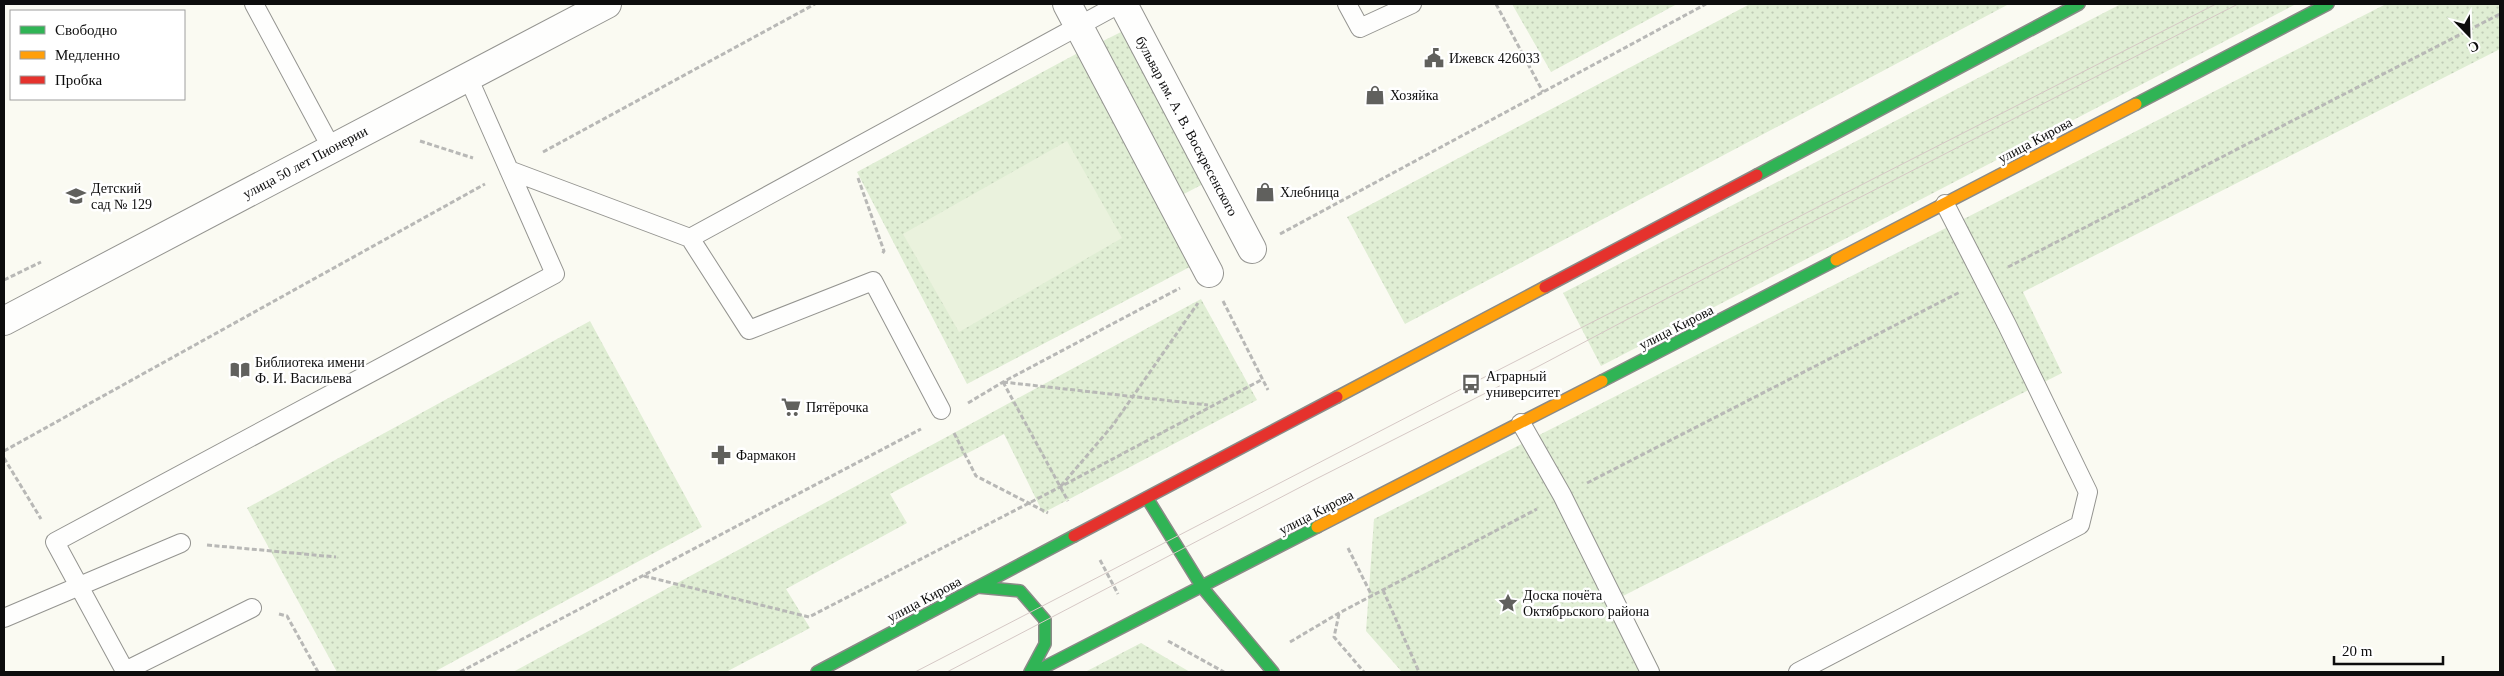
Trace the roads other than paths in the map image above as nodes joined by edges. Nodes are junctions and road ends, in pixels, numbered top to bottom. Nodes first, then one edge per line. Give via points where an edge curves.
1 (254, 4) edge
2 (607, 4) edge
3 (1121, 4) edge
4 (1347, 4) edge
5 (1412, 4) edge
6 (2078, 4) edge
7 (2328, 4) edge
8 (1073, 15) edge
9 (468, 77) junction
10 (332, 148) junction
11 (509, 170) junction
12 (1945, 204) junction
13 (690, 238) junction
14 (1252, 249) road end
15 (1211, 277) road end
16 (4, 321) edge
17 (943, 414) road end
18 (1521, 424) junction
19 (1147, 498) junction
20 (182, 543) road end
21 (77, 585) junction
22 (978, 587) junction
23 (1202, 587) junction
24 (252, 608) road end
25 (4, 618) edge
26 (817, 672) edge
27 (1030, 672) edge
28 (1035, 672) edge
29 (1272, 672) edge
30 (1650, 672) edge
31 (1798, 672) edge

1 - 10 lane
2 - 9 street, улица 50 лет Пионерии
3 - 8 lane
3 - 14 street, бульвар им. А. В. Воскресенского
4 - 5 lane via 1360,28
6 - 19 main road, улица Кирова
7 - 12 main road, улица Кирова
8 - 13 lane via 848,152
8 - 15 street
9 - 10 street, улица 50 лет Пионерии
9 - 11 lane
10 - 16 street, улица 50 лет Пионерии
11 - 13 lane
11 - 21 lane via 555,274 55,542
12 - 18 main road, улица Кирова
12 - 31 lane via 2088,492 2080,525
13 - 17 lane via 749,330 873,281
18 - 23 main road, улица Кирова
18 - 30 lane via 1562,495
19 - 22 main road, улица Кирова
19 - 23 main road
20 - 21 lane
21 - 24 lane via 125,671
21 - 25 lane
22 - 26 main road, улица Кирова
22 - 27 main road via 1020,591 1045,620 1046,644
23 - 28 main road, улица Кирова
23 - 29 main road

